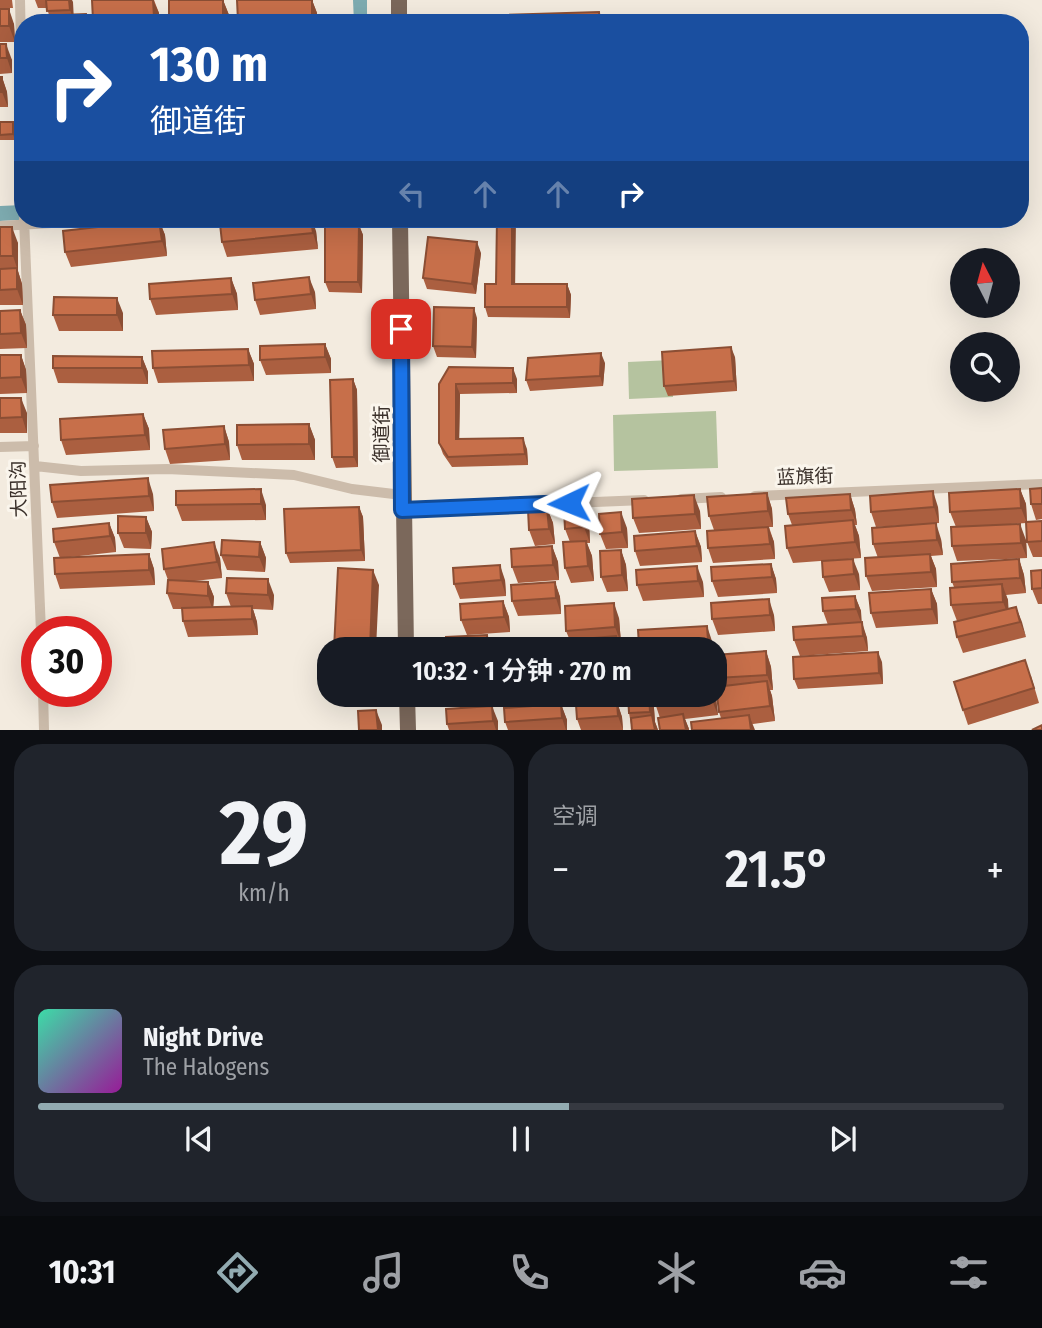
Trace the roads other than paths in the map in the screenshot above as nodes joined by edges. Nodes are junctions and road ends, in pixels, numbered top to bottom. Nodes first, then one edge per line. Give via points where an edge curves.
1 (24, 228) edge
2 (400, 228) edge
3 (34, 446) junction
4 (0, 447) edge
5 (35, 466) junction
6 (1042, 484) edge
7 (666, 499) edge
8 (652, 500) edge
9 (402, 502) junction
10 (40, 616) edge
11 (406, 637) edge
12 (43, 707) edge
13 (407, 707) edge
14 (44, 730) edge
15 (408, 730) edge

1 - 3 street, 大阳沟
2 - 9 main road, 御道街
3 - 4 street
3 - 5 street, 大阳沟
5 - 9 street via 294,475
5 - 10 street, 大阳沟
6 - 7 street, 蓝旗街
8 - 9 street
9 - 11 main road, 御道街
12 - 14 street
13 - 15 main road

